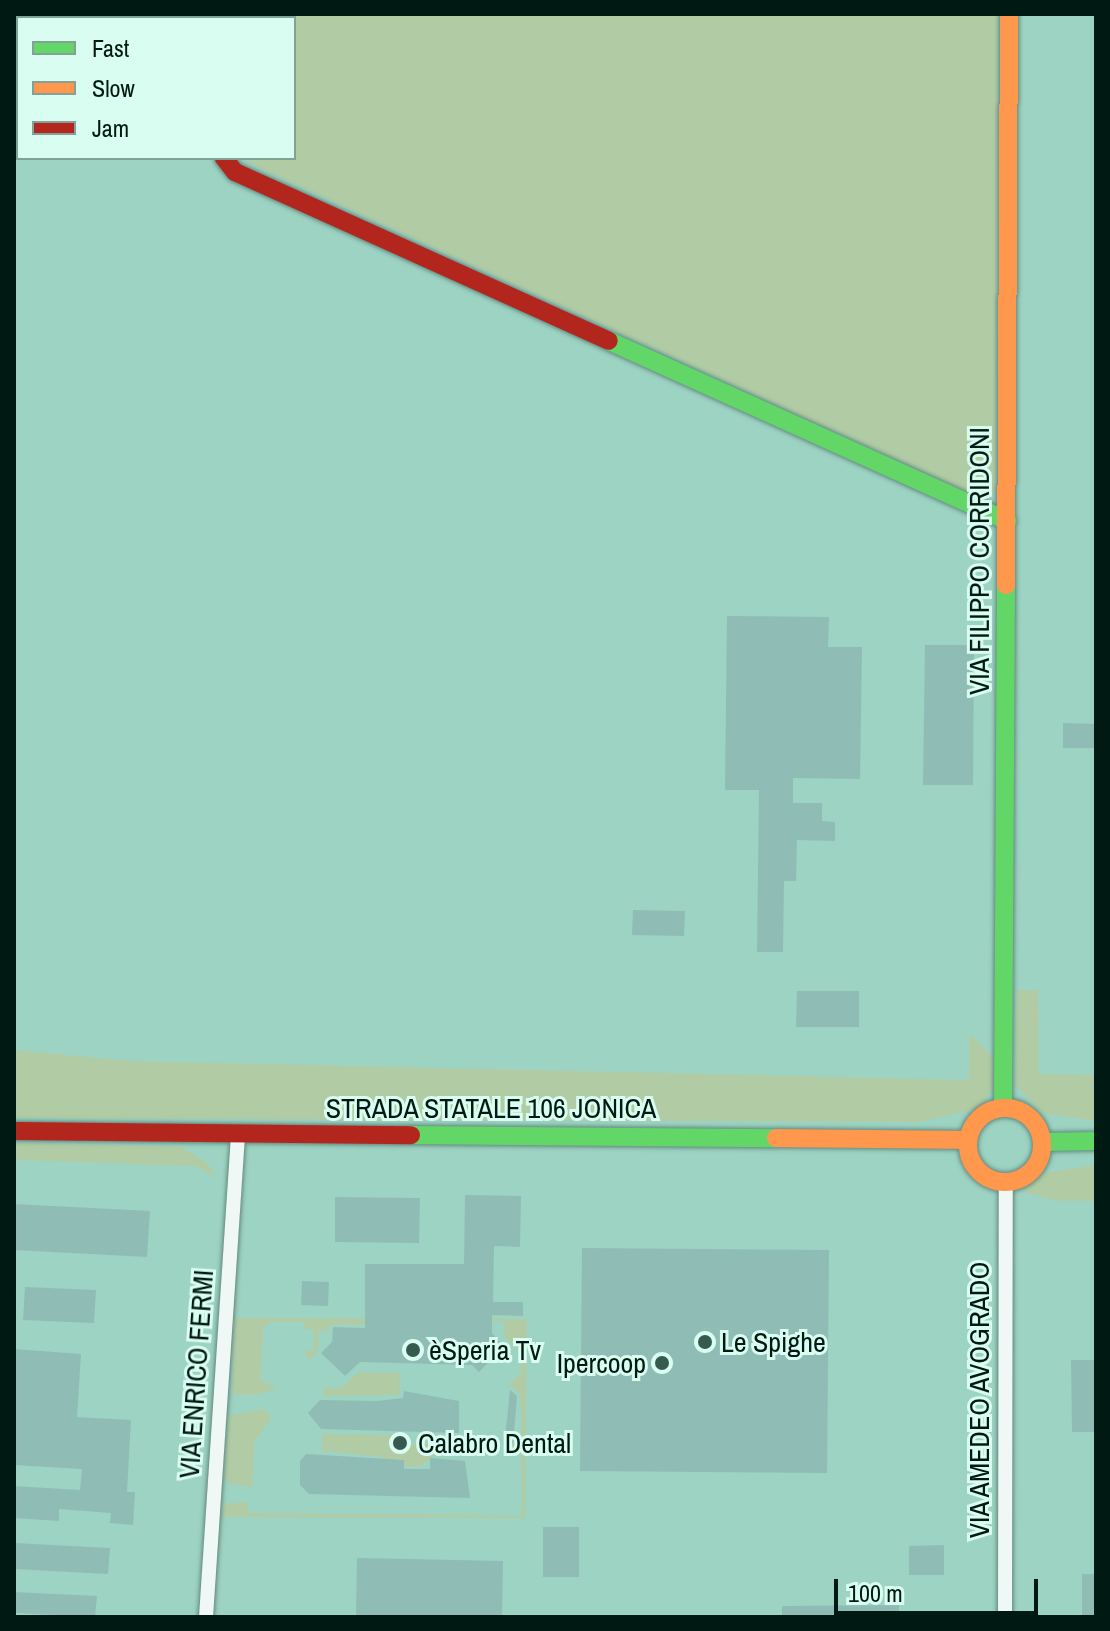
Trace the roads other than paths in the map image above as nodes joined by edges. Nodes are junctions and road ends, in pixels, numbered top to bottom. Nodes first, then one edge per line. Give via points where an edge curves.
1 (1009, 14) edge
2 (226, 160) edge
3 (1007, 521) junction
4 (1003, 1108) junction
5 (14, 1131) edge
6 (238, 1135) junction
7 (968, 1140) junction
8 (1096, 1141) edge
9 (1042, 1142) junction
10 (1006, 1183) junction
11 (206, 1617) edge
12 (1005, 1617) edge

1 - 3 street, VIA FILIPPO CORRIDONI
2 - 3 street via 235,172
3 - 4 street, VIA FILIPPO CORRIDONI
4 - 7 street via 984,1114
4 - 9 street via 1032,1119
5 - 6 street, STRADA STATALE 106 JONICA
6 - 7 street, STRADA STATALE 106 JONICA
6 - 11 street, VIA ENRICO FERMI
7 - 10 street via 975,1168
8 - 9 street
9 - 10 street via 1036,1166
10 - 12 street, VIA AMEDEO AVOGRADO

